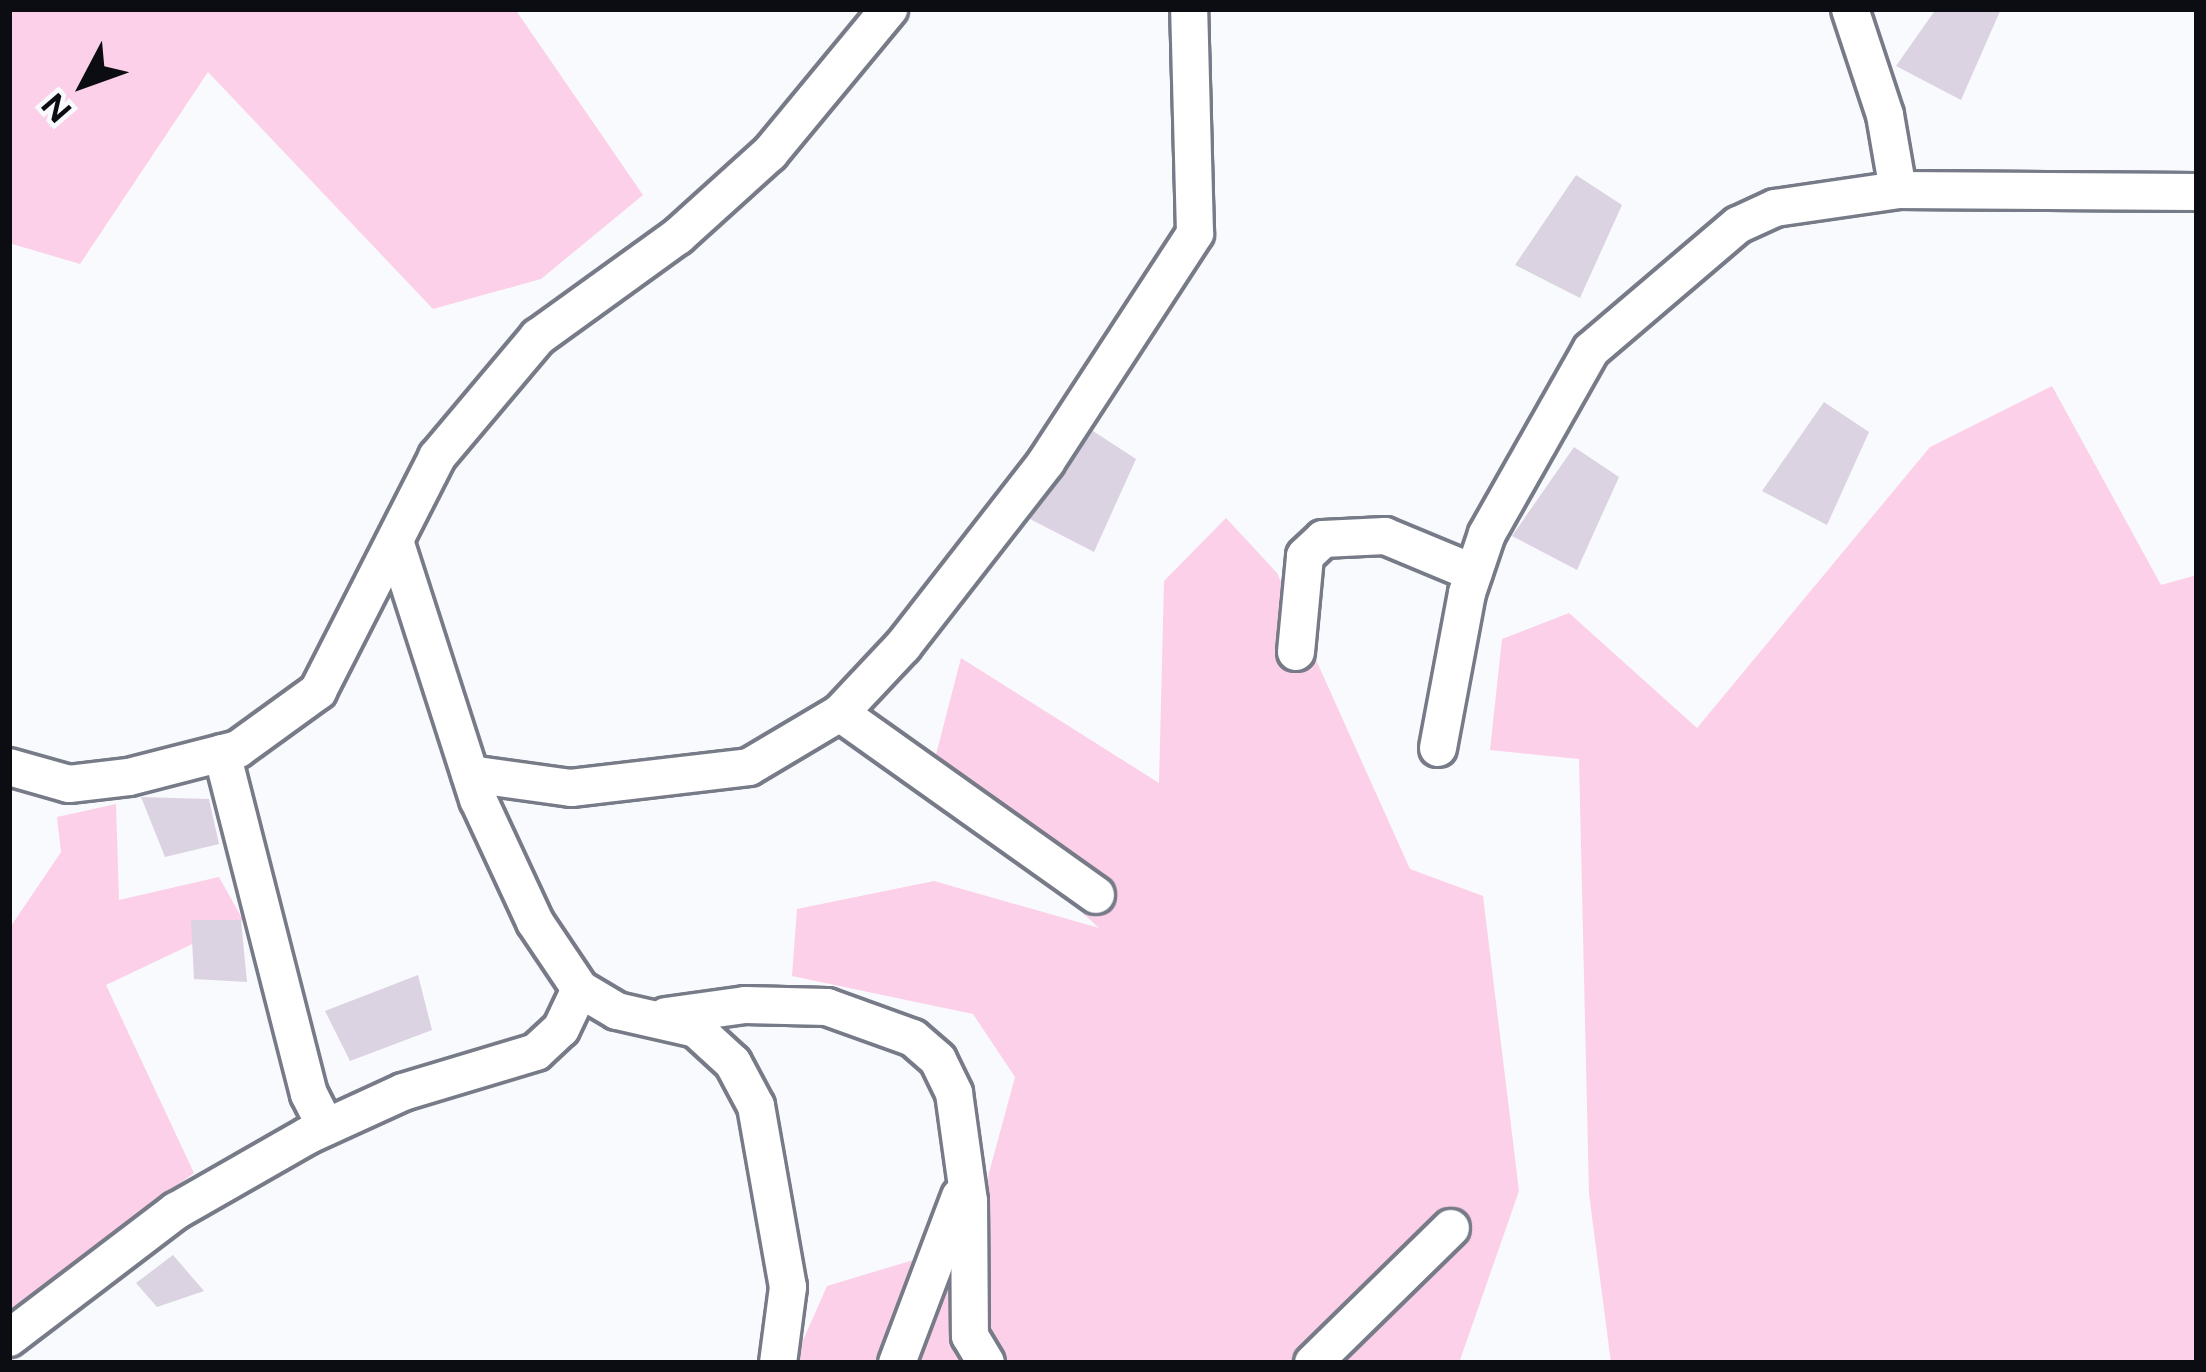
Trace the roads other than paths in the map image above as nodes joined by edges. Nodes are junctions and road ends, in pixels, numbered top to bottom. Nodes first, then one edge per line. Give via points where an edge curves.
1 (889, 9) edge
2 (1190, 9) edge
3 (1850, 9) edge
4 (1898, 190) junction
5 (2197, 193) edge
6 (396, 544) junction
7 (1474, 573) junction
8 (1296, 652) dead end
9 (840, 713) junction
10 (1438, 748) dead end
11 (222, 753) junction
12 (9, 767) edge
13 (470, 774) junction
14 (1096, 895) dead end
15 (580, 989) junction
16 (665, 1016) junction
17 (326, 1127) junction
18 (966, 1182) junction
19 (1451, 1228) dead end
20 (9, 1338) edge
21 (778, 1363) edge
22 (897, 1363) edge
23 (986, 1363) edge
24 (1312, 1363) edge

1 - 6 street via 770,153 678,236 538,337 437,457
2 - 9 street via 1195,233 1046,462 903,646
3 - 4 street via 1885,115
4 - 5 street
4 - 7 street via 1775,208 1738,225 1591,350 1487,534
6 - 11 street via 318,691
6 - 13 street
7 - 8 street via 1385,536 1323,539 1305,556 1299,578
7 - 10 street
9 - 13 street via 749,767 685,780 572,788
9 - 14 street
11 - 12 street via 69,784
11 - 17 street via 309,1094
13 - 15 street via 535,922
15 - 16 street via 617,1011
15 - 17 street via 561,1029 536,1052 403,1092
16 - 18 street via 827,1007 913,1038 938,1060 954,1093
16 - 21 street via 696,1029 733,1064 756,1106 788,1287
17 - 20 street via 176,1211
18 - 22 street
18 - 23 street via 970,1336
19 - 24 street

